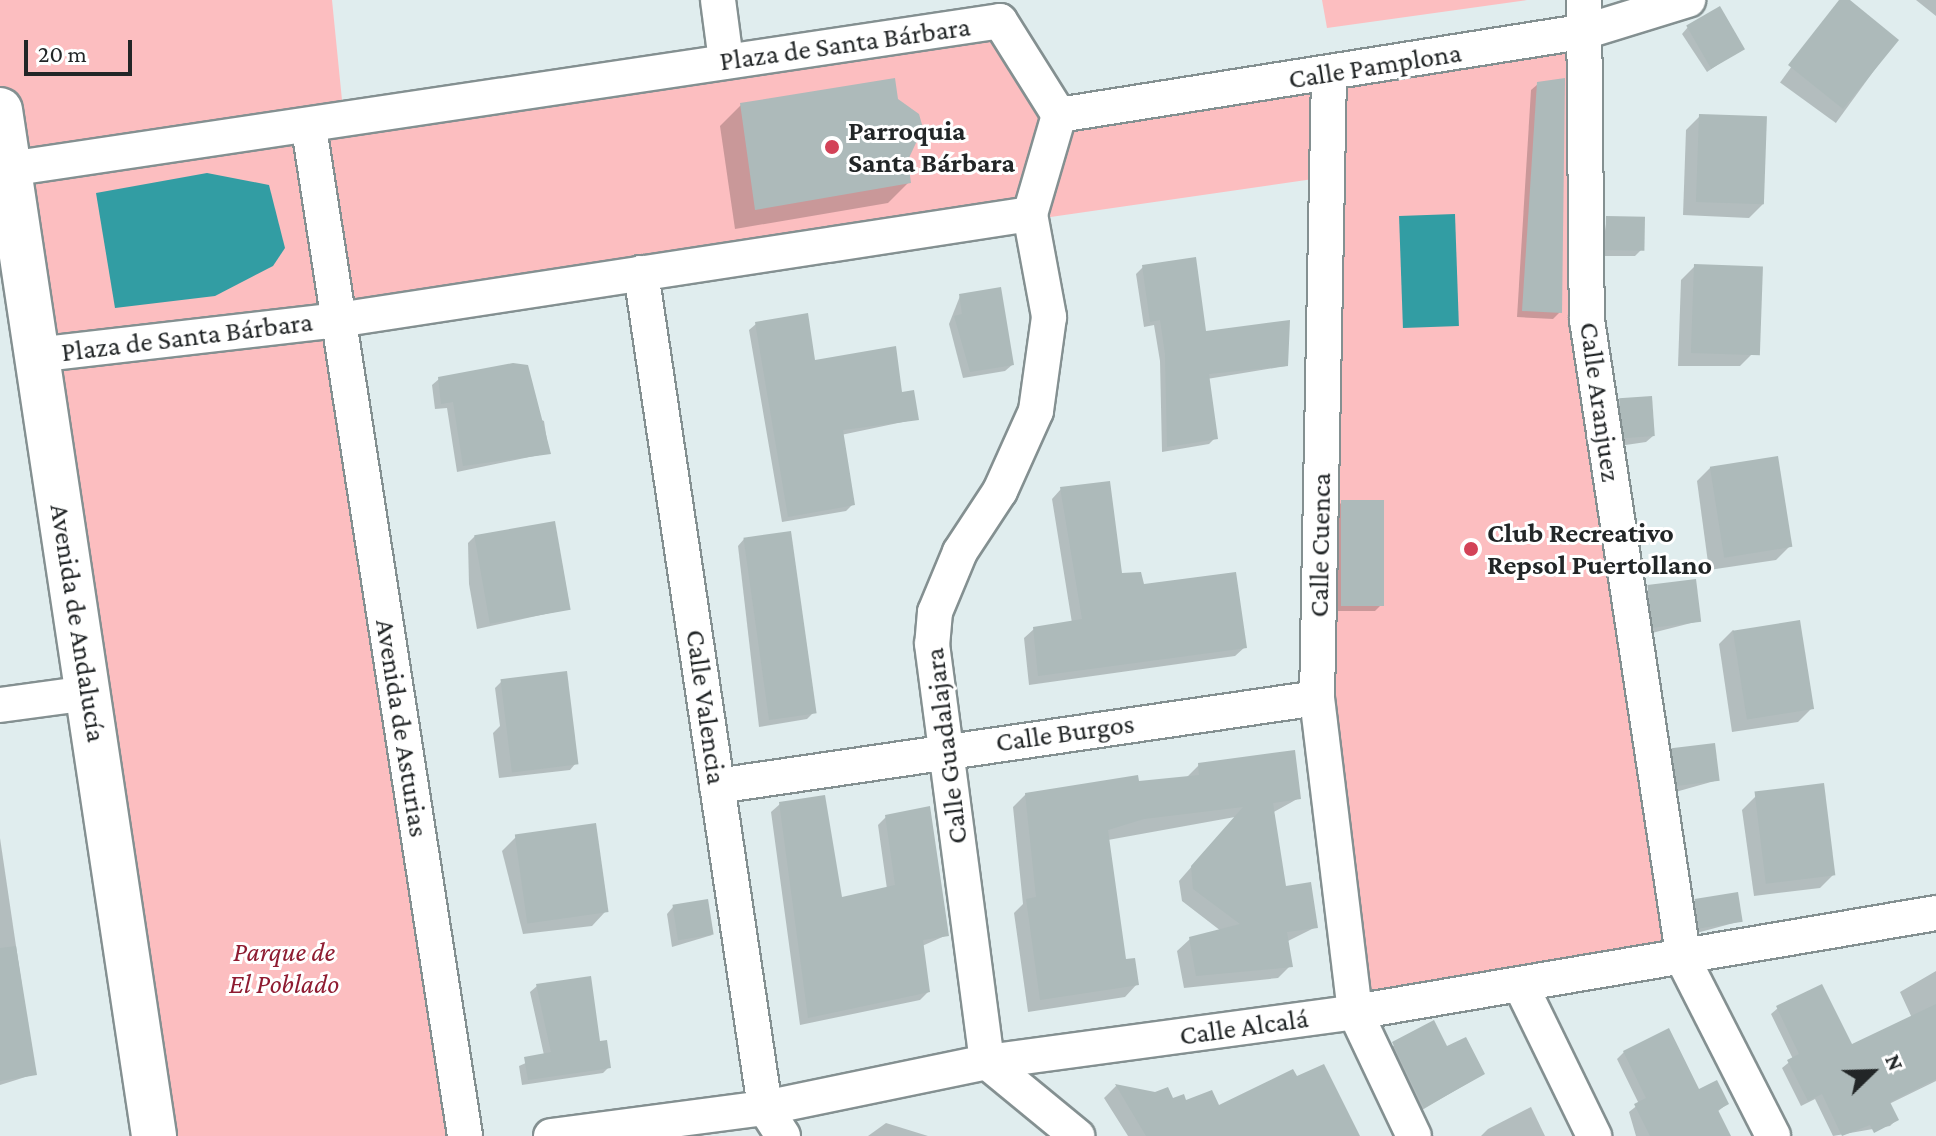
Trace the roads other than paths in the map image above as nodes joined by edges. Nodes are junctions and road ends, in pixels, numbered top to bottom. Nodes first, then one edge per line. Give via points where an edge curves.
1 (718, 0) edge
2 (1688, 0) edge
3 (998, 11) edge
4 (1586, 16) edge
5 (726, 61) junction
6 (1329, 74) junction
7 (0, 110) edge
8 (1059, 115) junction
9 (309, 128) junction
10 (9, 169) junction
11 (1030, 214) junction
12 (11, 261) edge
13 (641, 273) junction
14 (338, 320) junction
15 (36, 355) junction
16 (89, 693) junction
17 (1317, 698) junction
18 (0, 705) edge
19 (945, 749) junction
20 (717, 786) junction
21 (1936, 913) edge
22 (1684, 961) junction
23 (1521, 986) junction
24 (1355, 1012) junction
25 (987, 1062) junction
26 (774, 1122) edge
27 (154, 1136) edge
28 (465, 1136) edge
29 (551, 1136) edge
30 (1077, 1136) edge
31 (1414, 1136) edge
32 (1594, 1136) edge
33 (1773, 1136) edge

1 - 5 street
2 - 4 street, Calle Pamplona
3 - 5 street, Plaza de Santa Bárbara
3 - 8 street, Plaza de Santa Bárbara
4 - 6 street, Calle Pamplona
4 - 22 street, Calle Aranjuez via 1587,320
5 - 9 street, Plaza de Santa Bárbara
6 - 8 street, Calle Pamplona
6 - 17 street, Calle Cuenca
7 - 10 street, Avenida de Andalucía
8 - 11 street
9 - 10 street, Plaza de Santa Bárbara
9 - 14 street, Plaza de Santa Bárbara
10 - 12 street, Avenida de Andalucía
11 - 13 street, Plaza de Santa Bárbara
11 - 19 street, Calle Guadalajara via 1049,317 1036,411 935,612
12 - 15 street, Avenida de Andalucía
13 - 14 street, Plaza de Santa Bárbara
13 - 20 street, Calle Valencia
14 - 15 street, Plaza de Santa Bárbara
14 - 28 street, Avenida de Asturias
15 - 16 street, Avenida de Andalucía
16 - 18 street
16 - 27 street, Avenida de Andalucía
17 - 19 street, Calle Burgos
17 - 24 street, Calle Cuenca
19 - 20 street, Calle Burgos
19 - 25 street, Calle Guadalajara
20 - 26 street, Calle Valencia
21 - 22 street, Calle Alcalá
22 - 23 street, Calle Alcalá
22 - 33 street, Calle Aranjuez
23 - 24 street, Calle Alcalá
23 - 32 street
24 - 25 street, Calle Alcalá
24 - 31 street, Calle Cuenca
25 - 26 street, Calle Alcalá
25 - 30 street
26 - 29 street, Calle Alcalá

